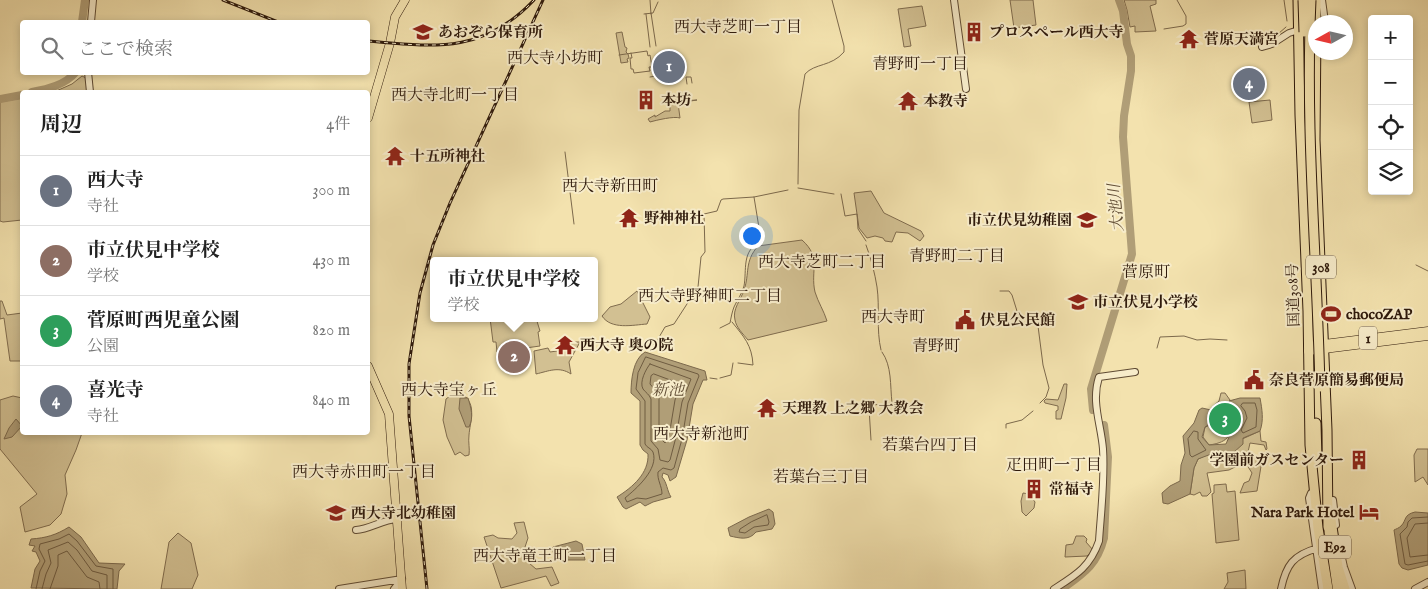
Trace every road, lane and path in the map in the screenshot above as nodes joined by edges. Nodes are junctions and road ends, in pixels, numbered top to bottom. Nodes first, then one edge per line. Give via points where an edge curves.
1 (93, 0) edge
2 (406, 0) edge
3 (954, 0) edge
4 (1298, 0) edge
5 (1304, 0) edge
6 (1311, 0) edge
7 (1316, 0) edge
8 (1322, 0) edge
9 (1316, 15) edge
10 (1324, 15) edge
11 (91, 20) edge
12 (1308, 29) edge
13 (1298, 30) junction
14 (1262, 47) dead end
15 (1316, 60) edge
16 (88, 75) edge
17 (966, 89) dead end
18 (90, 90) edge
19 (370, 111) edge
20 (1428, 331) edge
21 (1428, 336) edge
22 (1323, 347) junction
23 (1308, 349) junction
24 (370, 371) edge
25 (1135, 372) dead end
26 (1317, 387) junction
27 (1314, 492) junction
28 (1331, 502) junction
29 (397, 519) junction
30 (1328, 527) junction
31 (356, 530) dead end
32 (1316, 549) junction
33 (402, 579) junction
34 (1428, 582) edge
35 (339, 589) edge
36 (394, 589) edge
37 (402, 589) edge
38 (1054, 589) edge
39 (1281, 589) edge
40 (1322, 589) edge
41 (1329, 589) edge
42 (1337, 589) edge
43 (1345, 589) edge
44 (1352, 589) edge
45 (1415, 589) edge

1 - 11 street
2 - 19 main road via 395,17
3 - 17 street
4 - 13 highway, 国道308号 / 308
5 - 26 highway, 国道308号 / 308, bridge via 1304,104
6 - 26 highway, 国道308号 / 308, bridge via 1309,104 1318,290
7 - 9 highway
8 - 10 street
12 - 13 street
13 - 14 street
13 - 23 highway, 国道308号 / 308
15 - 22 highway, 国道308号 / 308 via 1315,140
16 - 18 street
20 - 22 main road, 1
21 - 22 main road, 1
22 - 23 main road, 1
22 - 28 highway, 国道308号 / 308
23 - 27 highway, 国道308号 / 308
24 - 29 main road via 389,414
25 - 38 street via 1099,378 1096,386 1095,400 1103,449 1099,541 1086,566
26 - 30 highway, 国道308号 / 308
26 - 41 highway, 国道308号 / 308 via 1318,492
27 - 32 street via 1309,498
27 - 41 highway, 国道308号 / 308
28 - 30 highway, 308
28 - 43 highway, E92 via 1337,561
28 - 44 street via 1337,544
29 - 31 street
29 - 33 main road
30 - 42 main road
32 - 39 street via 1294,559
32 - 40 street
33 - 35 street
33 - 36 street
33 - 37 main road
34 - 45 street

